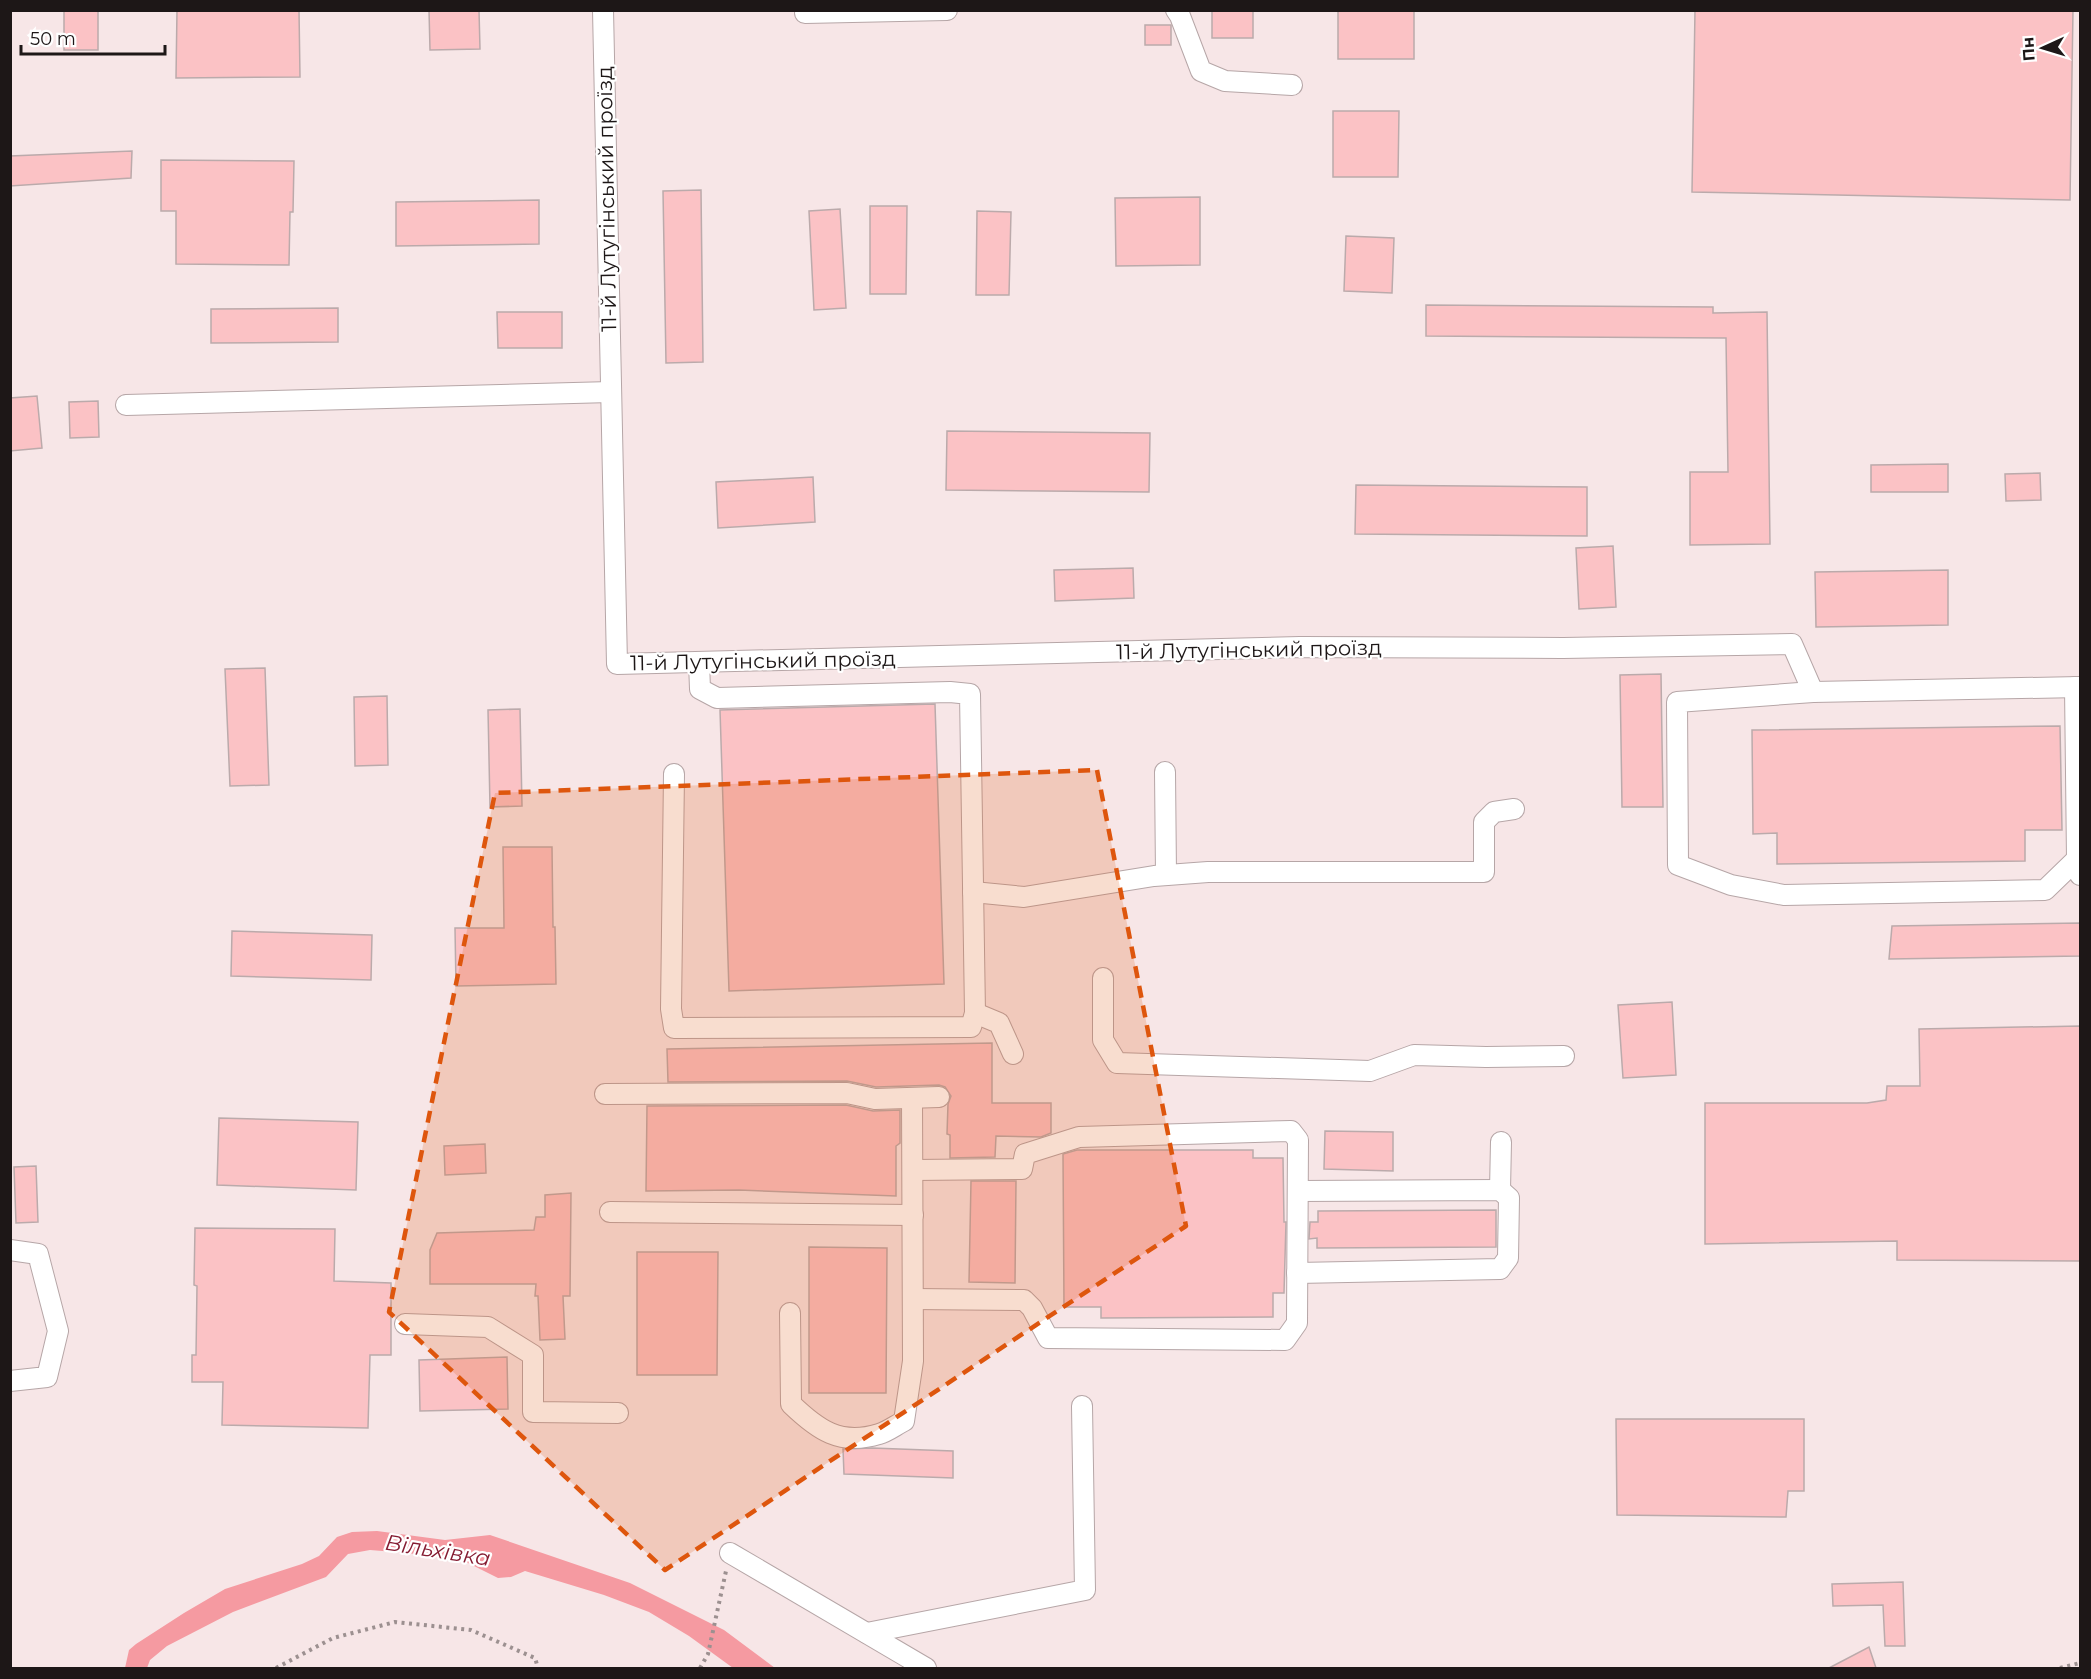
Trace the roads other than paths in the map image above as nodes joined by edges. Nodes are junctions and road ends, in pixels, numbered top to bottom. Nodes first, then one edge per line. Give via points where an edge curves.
1 (603, 10) edge
2 (947, 10) edge
3 (1176, 10) edge
4 (805, 13) dead end
5 (1292, 85) dead end
6 (611, 392) junction
7 (126, 405) dead end
8 (699, 662) junction
9 (2078, 687) edge
10 (1813, 692) junction
11 (1165, 772) dead end
12 (674, 774) dead end
13 (1514, 809) dead end
14 (2079, 867) edge
15 (1166, 875) junction
16 (973, 892) junction
17 (1103, 978) dead end
18 (975, 1013) junction
19 (1012, 1054) dead end
20 (1564, 1056) dead end
21 (605, 1094) dead end
22 (939, 1097) dead end
23 (912, 1098) junction
24 (1501, 1142) dead end
25 (913, 1170) junction
26 (1500, 1190) junction
27 (1298, 1191) junction
28 (610, 1212) dead end
29 (913, 1215) junction
30 (10, 1250) edge
31 (1297, 1273) junction
32 (913, 1299) junction
33 (789, 1313) dead end
34 (405, 1324) dead end
35 (10, 1381) edge
36 (1082, 1406) dead end
37 (618, 1413) dead end
38 (730, 1553) road end
39 (867, 1633) junction
40 (926, 1668) edge

1 - 6 lane, 11-й Лутугінський проїзд
2 - 4 lane
3 - 5 lane via 1201,71 1225,81
6 - 7 lane
6 - 8 lane, 11-й Лутугінський проїзд via 617,664
8 - 10 lane, 11-й Лутугінський проїзд via 1300,647 1792,644
8 - 16 lane via 700,689 717,698 970,694
9 - 10 lane
9 - 14 lane
10 - 14 lane via 1677,702 1678,865 1731,885 1784,895 2045,890
11 - 15 lane
12 - 18 lane via 674,1028 971,1027
13 - 15 lane via 1494,812 1484,822 1484,872
15 - 16 lane via 1024,897
16 - 18 lane
17 - 20 lane via 1103,1040 1117,1063 1370,1071 1414,1055
18 - 19 lane via 999,1023
21 - 23 lane via 847,1093 875,1099
22 - 23 lane
23 - 25 lane
24 - 26 lane
25 - 27 lane via 1022,1168 1025,1154 1079,1137 1291,1131 1298,1140
25 - 29 lane
26 - 27 lane
26 - 31 lane via 1509,1198 1508,1258 1500,1269
27 - 31 lane
28 - 29 lane
29 - 32 lane
30 - 35 lane via 38,1254 58,1330 47,1377
31 - 32 lane via 1297,1323 1285,1341 1048,1338 1024,1300
32 - 33 lane via 914,1361 904,1421 880,1434 845,1439 812,1424 791,1404
34 - 37 lane via 488,1327 533,1355 533,1412
36 - 39 lane via 1085,1590
38 - 39 lane
39 - 40 lane

